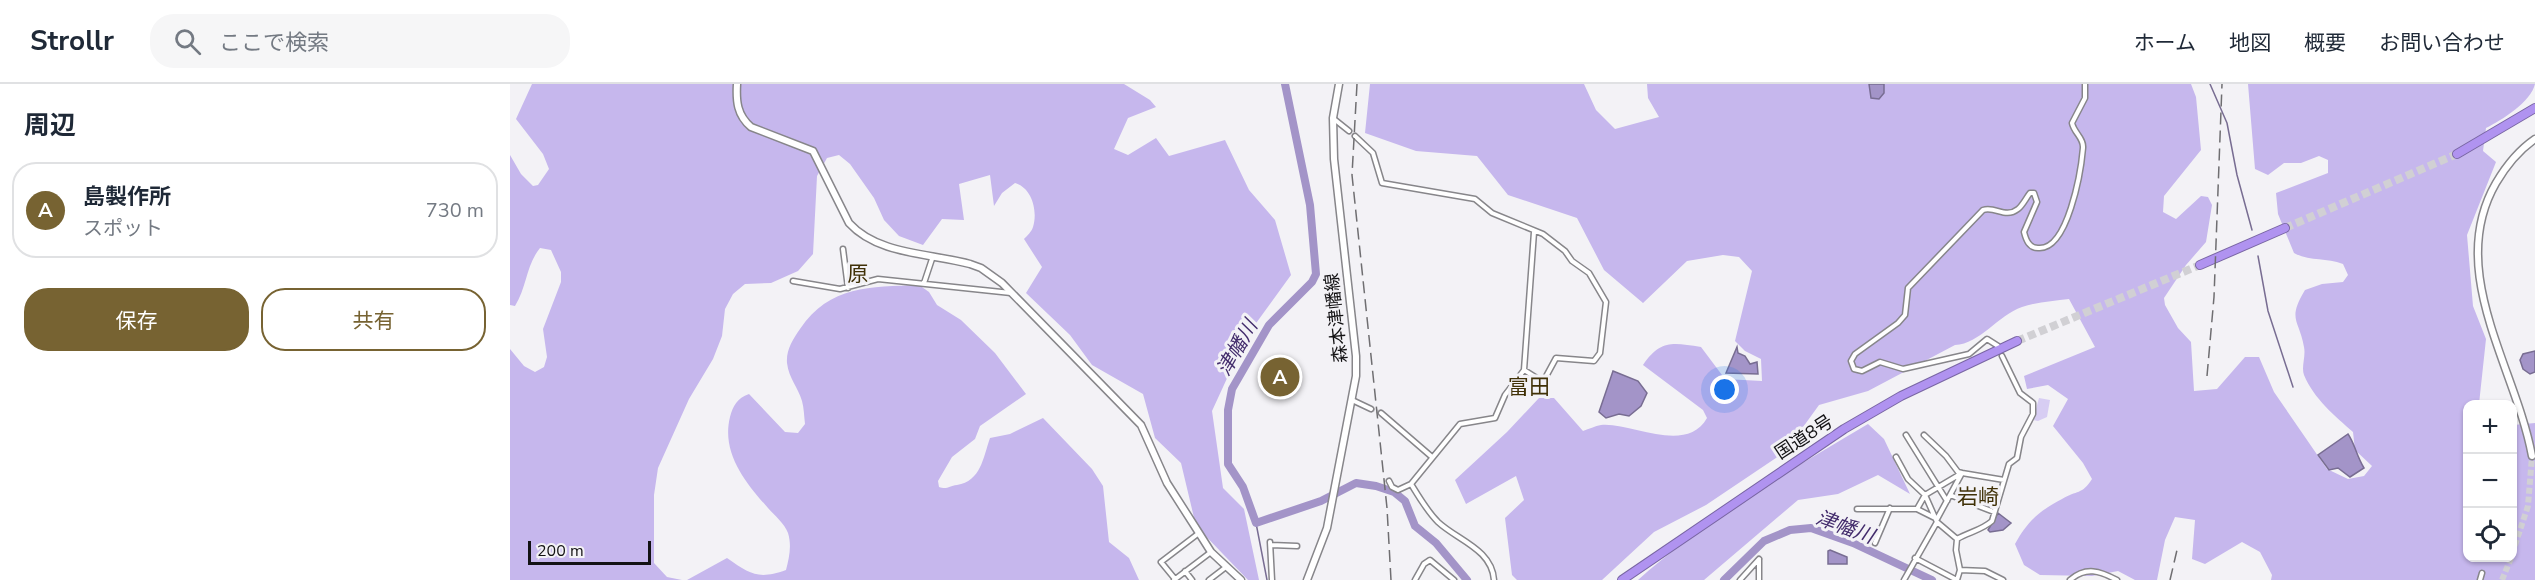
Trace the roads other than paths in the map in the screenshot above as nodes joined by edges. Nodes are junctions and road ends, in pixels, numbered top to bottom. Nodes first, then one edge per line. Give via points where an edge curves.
1 (738, 84) edge
2 (1339, 84) edge
3 (2085, 84) edge
4 (2535, 107) edge
5 (1333, 118) junction
6 (1349, 130) dead end
7 (1355, 135) dead end
8 (2535, 139) edge
9 (2457, 154) tunnel mouth
10 (2285, 228) tunnel mouth
11 (1534, 232) junction
12 (843, 249) dead end
13 (933, 255) junction
14 (2200, 265) tunnel mouth
15 (793, 281) dead end
16 (924, 284) junction
17 (848, 288) junction
18 (1012, 293) junction
19 (2017, 341) tunnel mouth
20 (1998, 345) dead end
21 (2002, 356) dead end
22 (1524, 370) junction
23 (1352, 400) junction
24 (1371, 409) tunnel mouth
25 (1381, 414) tunnel mouth
26 (1906, 435) dead end
27 (1924, 435) dead end
28 (2532, 456) dead end
29 (1432, 457) junction
30 (1896, 457) dead end
31 (1962, 473) junction
32 (2004, 480) junction
33 (1389, 481) dead end
34 (1411, 484) junction
35 (1937, 488) junction
36 (1925, 495) junction
37 (1950, 495) junction
38 (1947, 501) junction
39 (1890, 508) junction
40 (1857, 509) dead end
41 (1917, 509) junction
42 (1994, 512) junction
43 (1937, 520) junction
44 (1198, 533) junction
45 (1958, 539) junction
46 (1875, 543) dead end
47 (1297, 546) dead end
48 (1211, 552) junction
49 (1914, 559) junction
50 (1227, 567) junction
51 (1960, 570) junction
52 (1185, 571) junction
53 (2482, 573) dead end
54 (1174, 580) edge
55 (1192, 580) edge
56 (1209, 580) edge
57 (1241, 580) edge
58 (1272, 580) edge
59 (1307, 580) edge
60 (1415, 580) edge
61 (1454, 580) edge
62 (1494, 580) edge
63 (1624, 580) edge
64 (1740, 580) edge
65 (1759, 580) edge
66 (1904, 580) edge
67 (1956, 580) edge
68 (2003, 580) edge
69 (2070, 580) edge
70 (2117, 580) edge
71 (2480, 580) edge

1 - 13 main road via 738,105 745,122 813,151 857,232 873,243
2 - 5 main road, 森本津幡線
3 - 20 street via 2085,98 2072,123 2083,150 2059,238 2044,248 2035,249 2027,243 2024,232 2037,202 2034,193 2014,212 1983,210 1908,288 1905,315 1851,361 1854,369 1862,371 1880,362 1903,369 1969,354 1987,339
4 - 9 highway
5 - 6 street
5 - 23 main road, 森本津幡線 via 1356,356
7 - 11 street via 1373,153 1382,183 1475,199 1492,213
8 - 28 main road via 2513,159 2489,196 2480,222 2476,255 2480,289
10 - 14 highway
11 - 22 street
11 - 22 street via 1543,234 1589,273 1606,302 1600,353 1594,361 1556,358 1543,382
12 - 17 street
13 - 16 street
13 - 18 main road via 981,268
15 - 17 street
16 - 17 street via 878,279
16 - 18 street
18 - 44 main road via 1141,425 1167,483
19 - 63 highway, 国道8号 via 1901,396 1844,429
21 - 32 street via 2017,388 2031,399 2034,409 2021,437 2017,458 2009,464
22 - 29 street via 1495,418 1460,424
23 - 24 street
23 - 59 main road, 森本津幡線 via 1327,528
25 - 29 street
26 - 35 street
27 - 31 street
29 - 34 street
30 - 36 street via 1908,478
31 - 32 street
31 - 35 street
31 - 37 street
32 - 42 street
33 - 34 street via 1398,490
34 - 62 street via 1438,522 1485,556
35 - 36 street
35 - 38 street
36 - 41 street
36 - 43 street
37 - 38 street
37 - 42 street
38 - 43 street
39 - 40 street
39 - 41 street
39 - 46 street
41 - 43 street
42 - 45 street via 1985,527
43 - 45 street
43 - 49 street
44 - 48 main road
44 - 54 street via 1161,562
45 - 51 street
47 - 58 street via 1271,543
48 - 50 main road
48 - 52 street
49 - 66 street
49 - 67 street
50 - 56 street
50 - 57 main road
51 - 67 street
51 - 68 street via 1984,571
52 - 54 street
52 - 55 street
53 - 71 street
60 - 61 street via 1430,560
64 - 65 street via 1759,559
69 - 70 street via 2078,573 2097,570

